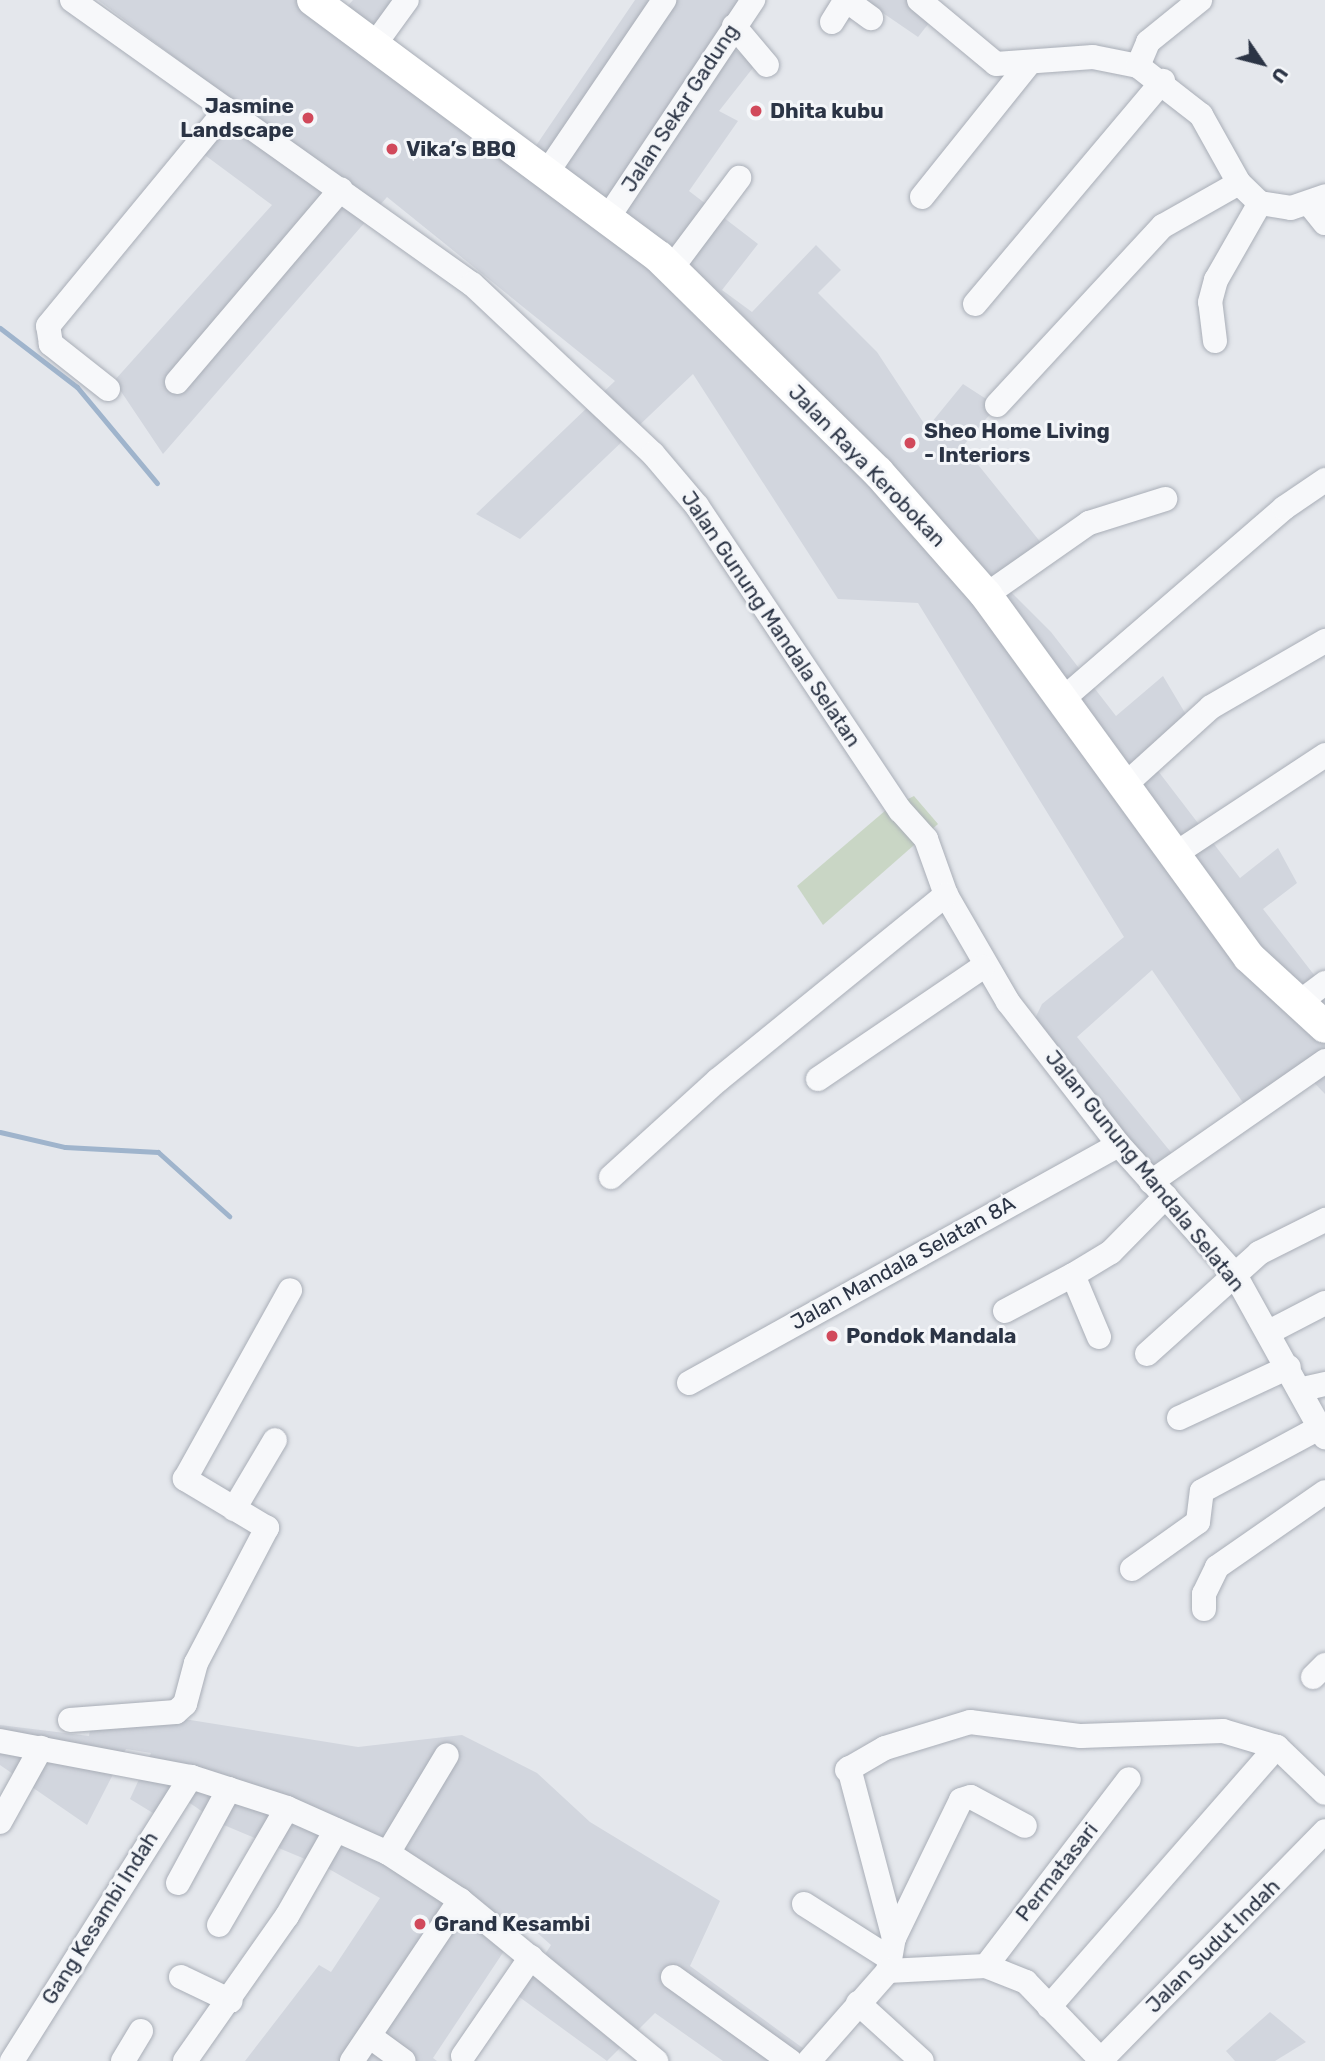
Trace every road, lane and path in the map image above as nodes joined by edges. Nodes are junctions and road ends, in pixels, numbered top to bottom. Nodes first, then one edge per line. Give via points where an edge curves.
1 (72, 0) edge
2 (407, 0) edge
3 (664, 0) edge
4 (753, 0) edge
5 (846, 0) edge
6 (919, 0) edge
7 (1200, 0) edge
8 (316, 1) edge
9 (871, 18) dead end
10 (832, 22) dead end
11 (734, 26) junction
12 (375, 44) junction
13 (1030, 62) junction
14 (767, 65) dead end
15 (1138, 66) junction
16 (1163, 81) junction
17 (227, 108) junction
18 (548, 171) junction
19 (731, 176) dead end
20 (1239, 183) junction
21 (341, 190) junction
22 (922, 197) dead end
23 (1260, 203) junction
24 (1320, 209) edge
25 (609, 216) junction
26 (665, 263) junction
27 (975, 304) dead end
28 (1215, 341) dead end
29 (177, 382) dead end
30 (108, 389) dead end
31 (997, 405) dead end
32 (1325, 480) edge
33 (1164, 499) dead end
34 (986, 595) junction
35 (1325, 641) edge
36 (1064, 698) junction
37 (1325, 755) edge
38 (1127, 783) junction
39 (1175, 854) junction
40 (946, 895) junction
41 (983, 967) junction
42 (1325, 983) edge
43 (1301, 1001) dead end
44 (1325, 1027) edge
45 (1325, 1062) edge
46 (818, 1079) dead end
47 (1119, 1145) junction
48 (611, 1177) dead end
49 (1158, 1189) junction
50 (1325, 1220) edge
51 (1234, 1273) junction
52 (1073, 1275) junction
53 (290, 1290) dead end
54 (1325, 1303) edge
55 (1005, 1311) dead end
56 (1269, 1332) junction
57 (1099, 1337) dead end
58 (1147, 1354) dead end
59 (1289, 1367) junction
60 (689, 1383) dead end
61 (1314, 1386) edge
62 (1179, 1418) dead end
63 (1321, 1433) edge
64 (275, 1440) dead end
65 (1325, 1492) edge
66 (234, 1509) junction
67 (1132, 1569) dead end
68 (1204, 1609) dead end
69 (70, 1720) dead end
70 (0, 1742) edge
71 (1277, 1747) junction
72 (41, 1748) junction
73 (447, 1755) dead end
74 (191, 1777) junction
75 (1129, 1779) dead end
76 (229, 1789) junction
77 (1325, 1793) edge
78 (287, 1808) junction
79 (0, 1822) edge
80 (1025, 1826) dead end
81 (336, 1830) junction
82 (1325, 1831) edge
83 (388, 1853) junction
84 (178, 1883) dead end
85 (460, 1900) junction
86 (804, 1904) dead end
87 (219, 1925) dead end
88 (890, 1956) junction
89 (531, 1957) junction
90 (986, 1966) junction
91 (181, 1978) dead end
92 (673, 1978) dead end
93 (231, 2001) junction
94 (858, 2003) junction
95 (1049, 2007) junction
96 (141, 2031) dead end
97 (372, 2038) junction
98 (463, 2056) dead end
99 (1102, 2060) edge
100 (12, 2061) edge
101 (123, 2061) edge
102 (185, 2061) edge
103 (352, 2061) edge
104 (404, 2061) edge
105 (656, 2061) edge
106 (790, 2061) edge
107 (809, 2061) edge
108 (922, 2061) edge

1 - 17 street, Jalan Gunung Mandala Selatan
2 - 12 street
3 - 18 street
4 - 11 street, Jalan Sekar Gadung
5 - 9 street
5 - 10 street
6 - 13 street via 996,64
7 - 15 street via 1148,41
8 - 12 main road, Jalan Raya Kerobokan
11 - 14 street
11 - 25 street, Jalan Sekar Gadung
12 - 18 main road, Jalan Raya Kerobokan
13 - 15 street via 1093,57
13 - 22 street
15 - 16 street
16 - 20 street via 1201,114
16 - 27 street
17 - 21 street, Jalan Gunung Mandala Selatan
17 - 30 street via 48,327 51,344
18 - 25 main road, Jalan Raya Kerobokan
19 - 26 street
20 - 23 street
20 - 31 street via 1163,226
21 - 29 street
21 - 40 street, Jalan Gunung Mandala Selatan via 472,284 653,454 697,506 900,810 926,839
23 - 24 street
23 - 28 street via 1216,280 1210,302
25 - 26 main road, Jalan Raya Kerobokan
26 - 34 main road, Jalan Raya Kerobokan via 878,472
32 - 36 street via 1284,508
33 - 34 street via 1089,523
34 - 36 main road, Jalan Raya Kerobokan
35 - 38 street via 1211,707
36 - 38 main road, Jalan Raya Kerobokan
37 - 39 street
38 - 39 main road, Jalan Raya Kerobokan
39 - 44 main road, Jalan Raya Kerobokan via 1249,957
40 - 41 street, Jalan Gunung Mandala Selatan
40 - 48 street via 718,1080
41 - 46 street
41 - 47 street, Jalan Gunung Mandala Selatan
42 - 43 street
45 - 49 street
47 - 49 street, Jalan Gunung Mandala Selatan
47 - 60 street, Jalan Mandala Selatan 8A
49 - 51 street, Jalan Gunung Mandala Selatan
49 - 52 street via 1111,1252
50 - 51 street
51 - 56 street, Jalan Gunung Mandala Selatan
51 - 58 street
52 - 55 street
52 - 57 street
53 - 66 street via 185,1479
54 - 56 street
56 - 59 street, Jalan Gunung Mandala Selatan
59 - 61 street, Jalan Gunung Mandala Selatan
59 - 62 street
61 - 63 street, Jalan Gunung Mandala Selatan
63 - 67 street via 1202,1490 1198,1522
64 - 66 street
65 - 68 street via 1217,1567 1208,1580
66 - 69 street via 267,1528 196,1663 182,1709
70 - 72 street
71 - 77 street
71 - 88 street via 1223,1731 1081,1736 970,1722 885,1748 848,1769
71 - 95 street
72 - 74 street
72 - 79 street
73 - 83 street
74 - 76 street
74 - 100 street, Gang Kesambi Indah
75 - 90 street, Permatasari
76 - 78 street
76 - 84 street
78 - 81 street
78 - 87 street
80 - 88 street via 971,1797 961,1800
81 - 83 street
81 - 93 street
82 - 99 street, Jalan Sudut Indah
83 - 85 street
85 - 89 street
85 - 97 street
86 - 88 street
88 - 90 street
88 - 94 street
89 - 98 street
89 - 105 street
90 - 95 street via 1026,1982
91 - 93 street
92 - 106 street
93 - 102 street
94 - 107 street
94 - 108 street
95 - 99 street
96 - 101 street
97 - 103 street
97 - 104 street

